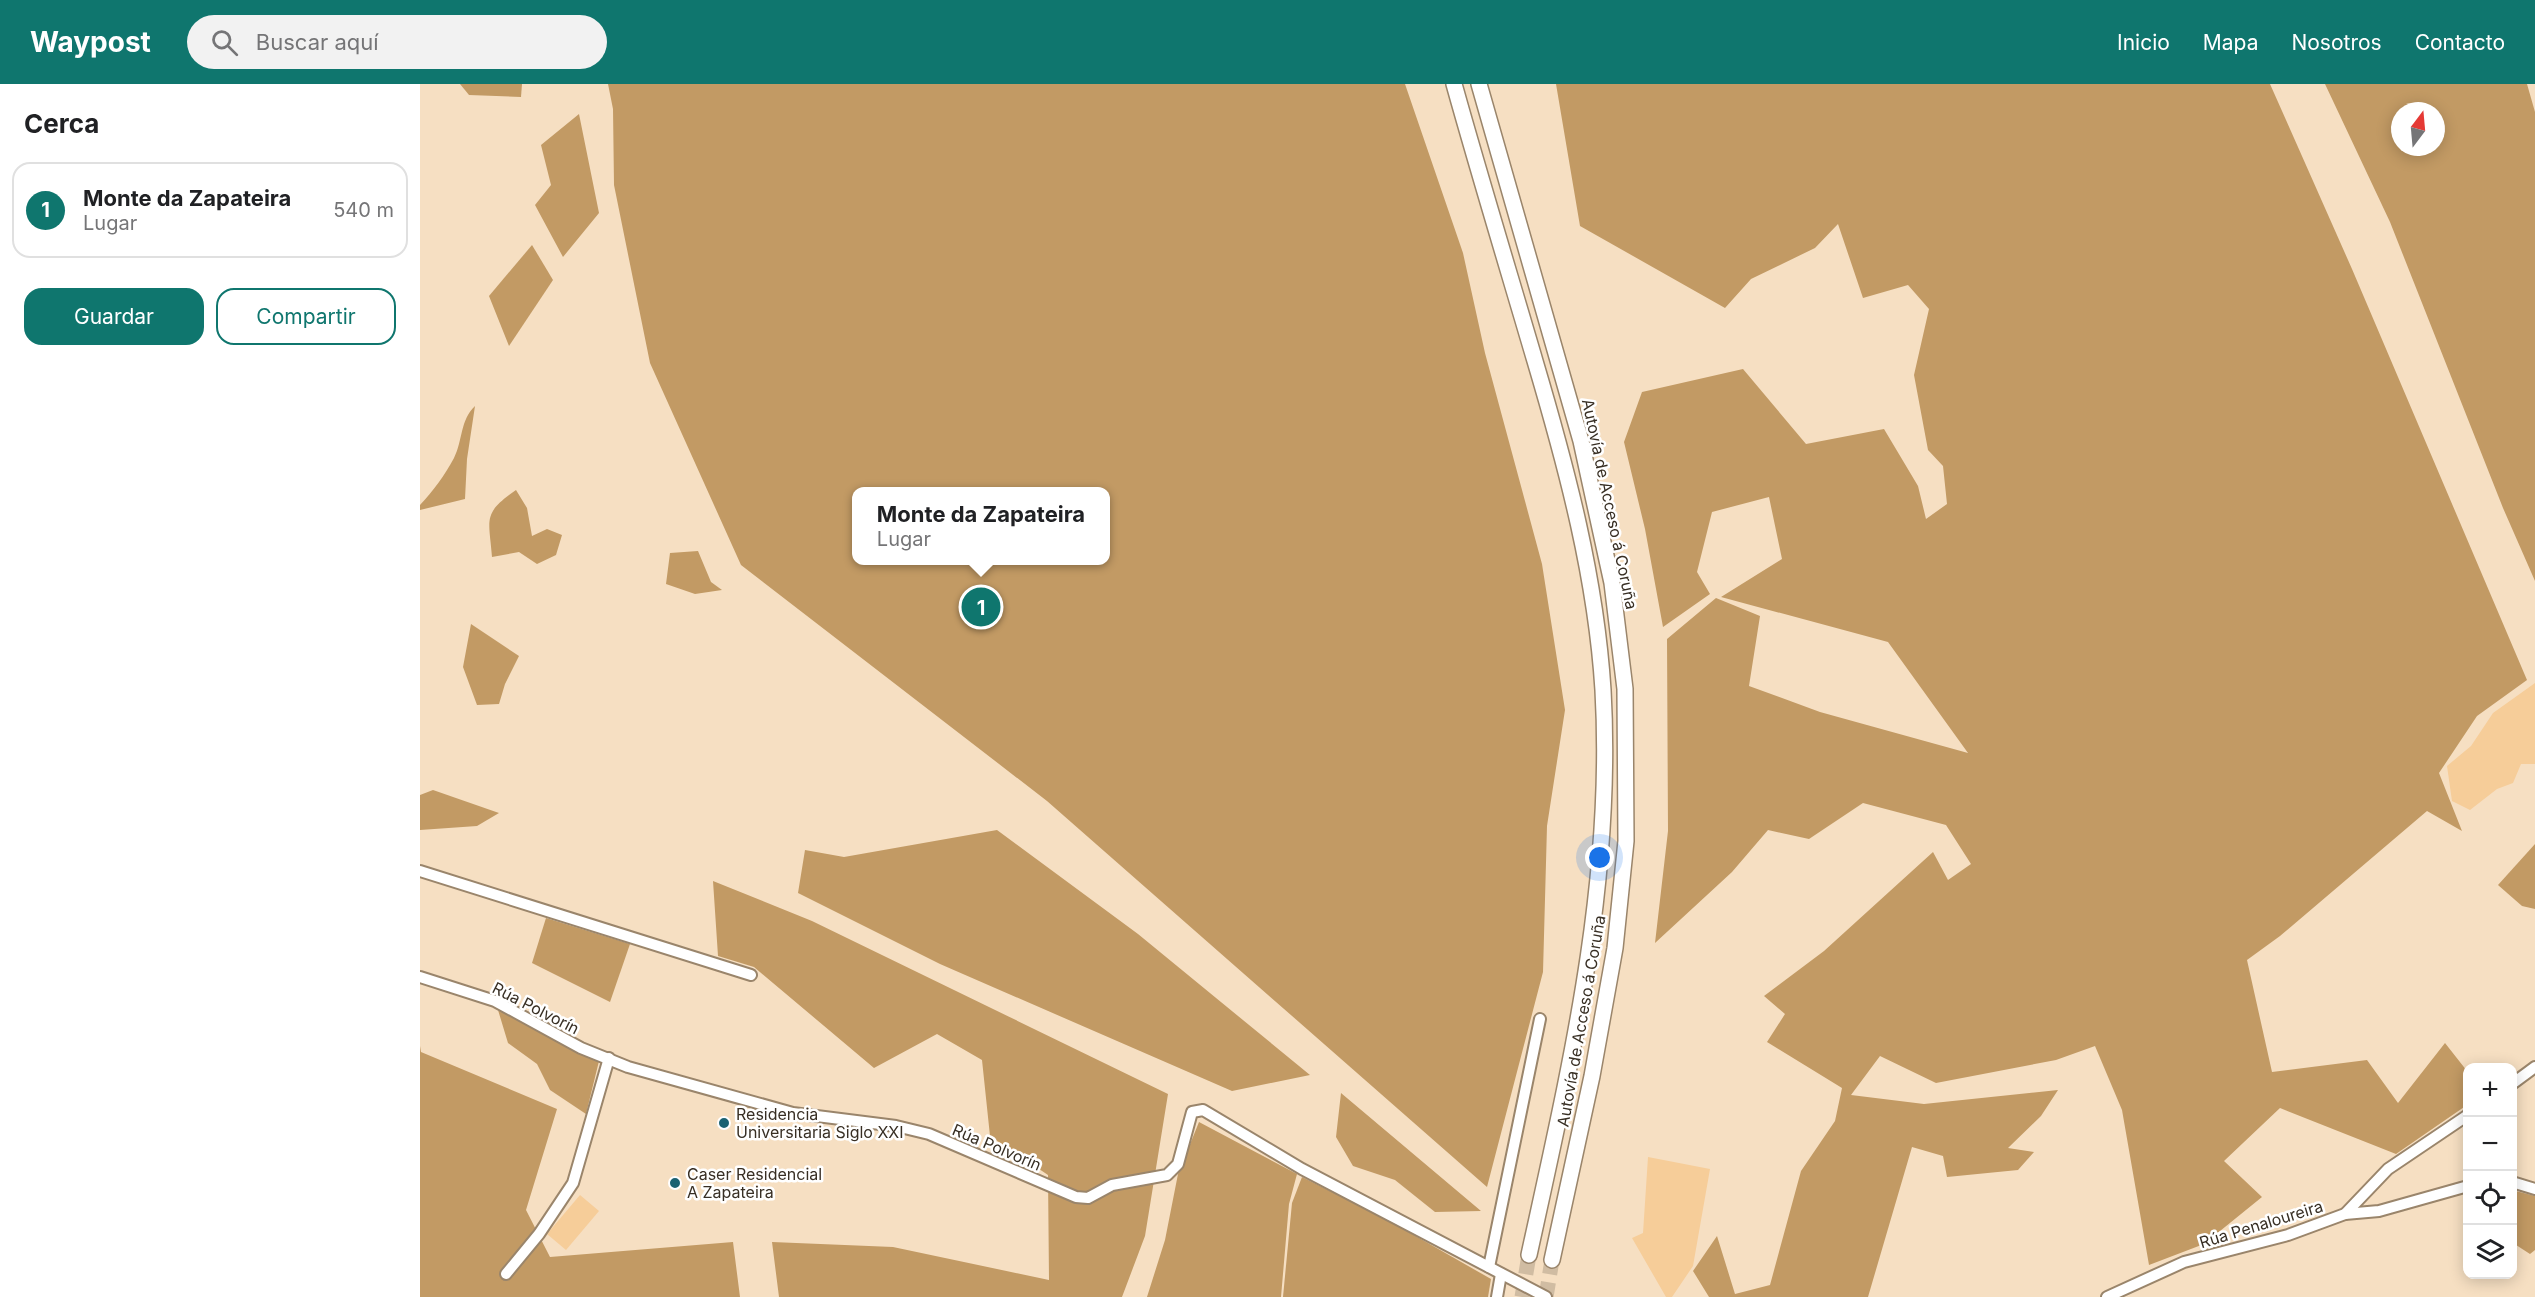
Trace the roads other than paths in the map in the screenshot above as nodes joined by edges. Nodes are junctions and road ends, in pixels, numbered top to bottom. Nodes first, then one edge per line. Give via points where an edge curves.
1 (1479, 86) edge
2 (1456, 90) edge
3 (420, 871) edge
4 (751, 975) dead end
5 (420, 977) edge
6 (1540, 1019) dead end
7 (609, 1058) junction
8 (2535, 1067) edge
9 (2517, 1080) edge
10 (2465, 1117) edge
11 (2517, 1184) edge
12 (2463, 1187) edge
13 (2535, 1189) edge
14 (2345, 1214) junction
15 (1529, 1255) tunnel mouth
16 (1552, 1260) tunnel mouth
17 (1496, 1271) junction
18 (506, 1274) dead end
19 (1497, 1297) edge
20 (1546, 1297) edge
21 (2107, 1297) edge

1 - 16 highway, Autovía de Acceso á Coruña via 1581,441 1611,583 1624,689 1626,841 1615,948
2 - 15 highway, Autovía de Acceso á Coruña via 1570,479 1603,690 1604,834 1591,950
3 - 4 street
5 - 7 street, Rúa Polvorín via 495,1001 581,1048
6 - 17 street
7 - 17 street, Rúa Polvorín via 665,1079 793,1113 928,1134 1064,1194 1088,1198 1112,1185 1167,1175 1178,1164 1192,1112 1203,1110 1302,1169
7 - 18 street via 573,1183
8 - 9 street
10 - 14 street, Rúa Penaloureira via 2388,1169
11 - 13 street
12 - 14 street via 2379,1211
14 - 21 street, Rúa Penaloureira via 2279,1238 2184,1262
17 - 19 street
17 - 20 street

